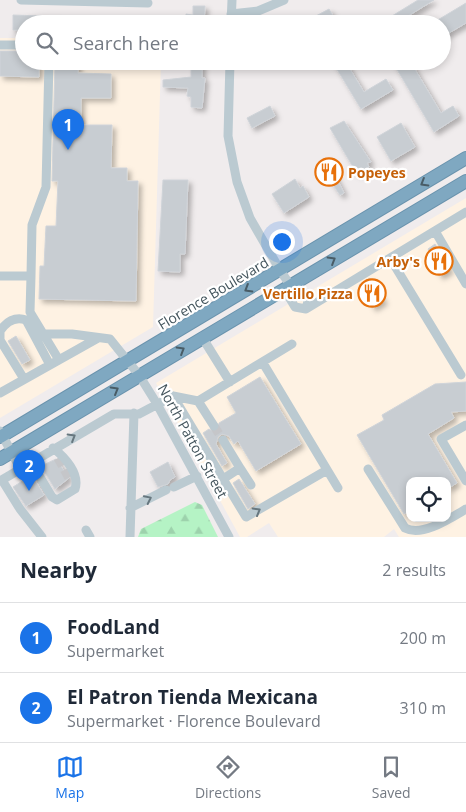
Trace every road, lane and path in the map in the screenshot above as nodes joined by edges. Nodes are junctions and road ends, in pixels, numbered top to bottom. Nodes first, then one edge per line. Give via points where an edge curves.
1 (21, 0) edge
2 (232, 0) edge
3 (284, 0) edge
4 (148, 3) dead end
5 (231, 14) joint
6 (0, 45) edge
7 (15, 46) edge
8 (49, 70) edge
9 (230, 70) edge
10 (466, 158) edge
11 (466, 181) edge
12 (466, 212) edge
13 (435, 231) junction
14 (390, 258) junction
15 (280, 270) junction
16 (0, 276) edge
17 (31, 276) junction
18 (290, 285) junction
19 (466, 286) edge
20 (466, 294) edge
21 (306, 309) junction
22 (0, 332) edge
23 (44, 334) junction
24 (98, 338) junction
25 (202, 338) junction
26 (292, 344) dead end
27 (59, 360) junction
28 (128, 361) junction
29 (263, 363) junction
30 (50, 365) junction
31 (139, 375) junction
32 (461, 375) dead end
33 (24, 379) junction
34 (230, 382) junction
35 (0, 393) edge
36 (172, 396) junction
37 (198, 401) junction
38 (157, 404) junction
39 (134, 413) junction
40 (466, 425) edge
41 (214, 426) tunnel mouth
42 (1, 435) edge
43 (223, 440) tunnel mouth
44 (54, 448) junction
45 (6, 456) edge
46 (58, 458) tunnel mouth
47 (31, 462) junction
48 (20, 468) junction
49 (240, 468) junction
50 (368, 469) dead end
51 (327, 470) junction
52 (197, 476) junction
53 (69, 478) tunnel mouth
54 (223, 479) junction
55 (1, 480) edge
56 (466, 481) edge
57 (251, 486) dead end
58 (338, 488) dead end
59 (75, 489) junction
60 (130, 508) junction
61 (466, 510) edge
62 (42, 537) edge
63 (130, 537) edge
64 (229, 537) edge

1 - 4 street
2 - 5 street
3 - 5 street via 258,11
6 - 7 street
8 - 17 street via 46,187 32,225
9 - 15 street via 230,155 250,218
10 -> 15 highway, Florence Boulevard
18 -> 11 highway
12 - 13 street
13 - 14 street
13 - 19 street
14 - 21 street
14 - 32 street
15 - 18 street
15 -> 28 highway, Florence Boulevard
16 - 17 street
17 - 23 street via 30,312
18 - 21 street via 302,290 308,300
18 - 21 street via 289,297 295,308
18 - 25 highway
19 - 20 street
22 - 30 street via 4,324 12,320 26,320
22 - 33 street via 0,340
23 - 24 street, North Patton Street
23 - 27 street
24 - 27 street
24 - 28 street, North Patton Street via 110,339
31 -> 25 highway
25 - 34 street
26 - 29 street
27 - 30 street
28 - 31 street, North Patton Street
28 - 42 highway, Florence Boulevard
29 - 34 street
29 - 51 street
30 - 33 street
31 - 38 street, North Patton Street
45 -> 31 highway
33 - 35 street
34 - 37 street
36 - 37 street
36 - 38 street
36 - 54 street
37 - 41 street
38 - 39 street via 139,414
38 - 52 street, North Patton Street
44 -> 39 street via 114,414
39 - 60 street
40 - 56 street via 441,439
42 - 45 street
43 - 49 street
44 - 46 street
44 - 47 street
44 - 59 street via 63,455 75,475
45 - 48 street
47 - 48 street
47 - 59 street via 52,497 57,500
48 - 55 street
49 - 54 street
49 - 57 street
50 - 61 street via 404,528 412,534 421,534
54 -> 51 street via 246,517
51 - 58 street
60 -> 52 street
52 - 64 street, North Patton Street
53 - 59 street
55 - 62 street
60 - 63 street

